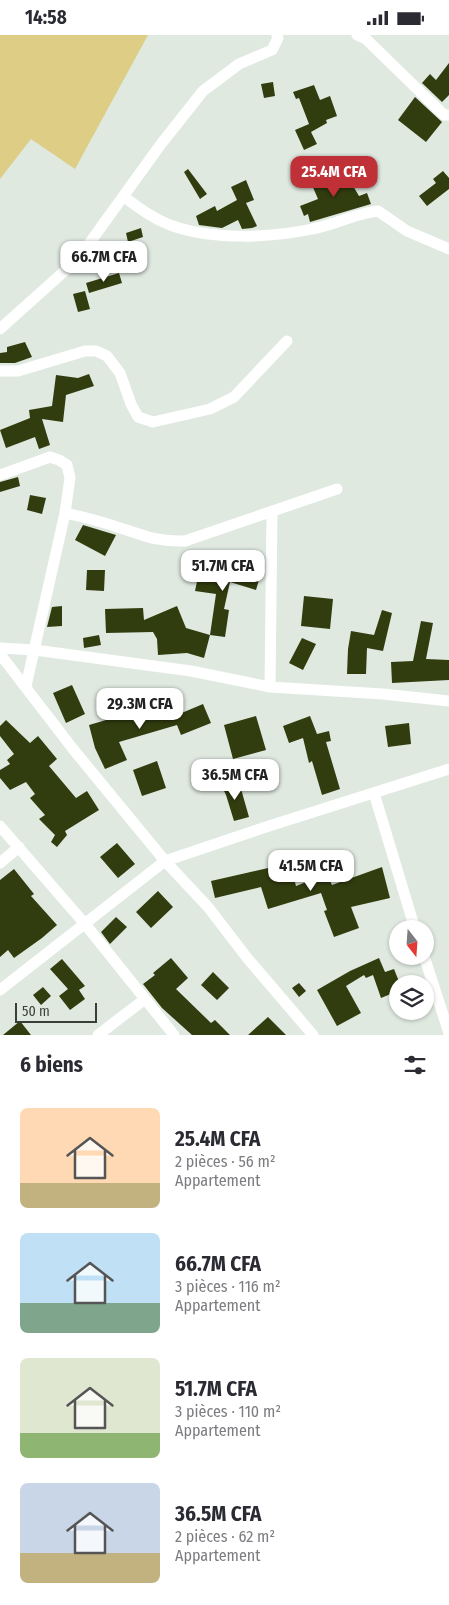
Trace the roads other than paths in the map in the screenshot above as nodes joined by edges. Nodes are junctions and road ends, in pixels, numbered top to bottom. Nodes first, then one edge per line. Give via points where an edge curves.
1 (278, 35) edge
2 (358, 35) edge
3 (449, 115) edge
4 (124, 197) junction
5 (449, 249) edge
6 (0, 329) edge
7 (286, 341) dead end
8 (0, 371) edge
9 (0, 475) edge
10 (338, 489) dead end
11 (272, 511) junction
12 (65, 513) junction
13 (0, 648) edge
14 (35, 650) junction
15 (0, 655) edge
16 (26, 686) junction
17 (270, 687) junction
18 (449, 701) edge
19 (449, 769) edge
20 (374, 793) junction
21 (0, 826) edge
22 (19, 847) junction
23 (165, 861) junction
24 (0, 863) edge
25 (412, 920) edge
26 (85, 924) junction
27 (427, 965) edge
28 (0, 989) edge
29 (145, 999) junction
30 (449, 1033) edge
31 (98, 1035) edge
32 (174, 1035) edge
33 (313, 1035) edge

1 - 4 street via 272,49 239,64 203,91
2 - 3 street via 366,39 444,115
4 - 5 street via 152,217 174,227 210,234 260,235 313,229 378,211 407,231
4 - 6 street via 78,259
7 - 8 street via 234,397 210,409 153,422 138,417 120,373 107,356 96,351 85,351 18,371
9 - 12 street via 50,457 59,460 67,465 70,478
10 - 11 street
11 - 12 street via 185,541 151,539
11 - 17 street
12 - 14 street
13 - 14 street
14 - 16 street
14 - 17 street via 191,671
15 - 16 street
16 - 23 street
17 - 18 street
19 - 20 street
20 - 23 street
20 - 25 street
21 - 22 street
22 - 24 street
22 - 26 street
23 - 26 street
23 - 33 street via 208,907
26 - 28 street
26 - 29 street
27 - 30 street
29 - 31 street
29 - 32 street

